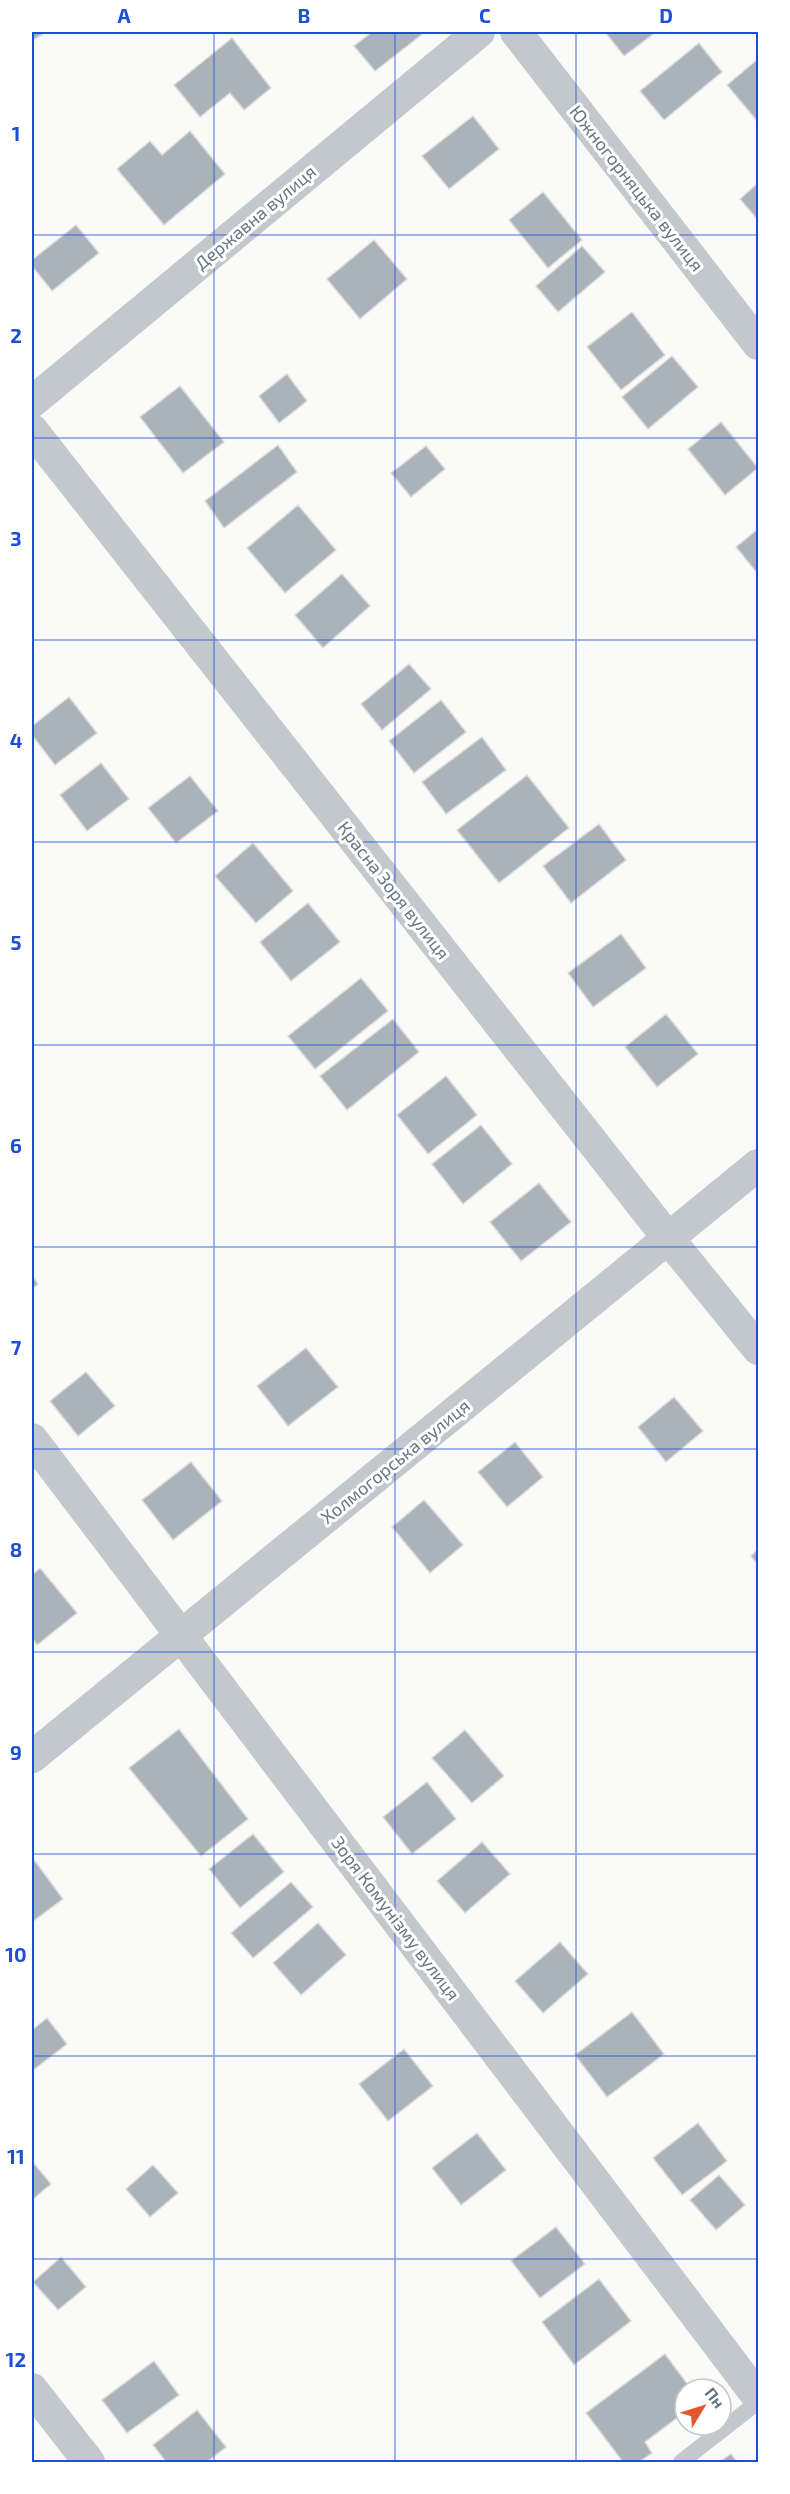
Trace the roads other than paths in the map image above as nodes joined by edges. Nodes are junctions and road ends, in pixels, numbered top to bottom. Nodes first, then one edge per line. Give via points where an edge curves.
1 (479, 32) edge
2 (516, 32) edge
3 (759, 344) edge
4 (32, 402) edge
5 (32, 430) edge
6 (759, 1165) edge
7 (668, 1238) junction
8 (759, 1349) edge
9 (32, 1439) edge
10 (182, 1636) junction
11 (32, 1757) edge
12 (32, 2388) edge
13 (759, 2397) edge
14 (759, 2402) edge
15 (89, 2463) edge
16 (681, 2463) edge

1 - 4 street, Державна вулиця
2 - 3 street, Южногорняцька вулиця
5 - 7 street, Красна Зоря вулиця
6 - 7 street, Холмогорська вулиця
7 - 8 street, Красна Зоря вулиця
7 - 10 street, Холмогорська вулиця
9 - 10 street, Зоря Комунізму вулиця
10 - 11 street, Холмогорська вулиця
10 - 13 street, Зоря Комунізму вулиця
12 - 15 street
14 - 16 lane

